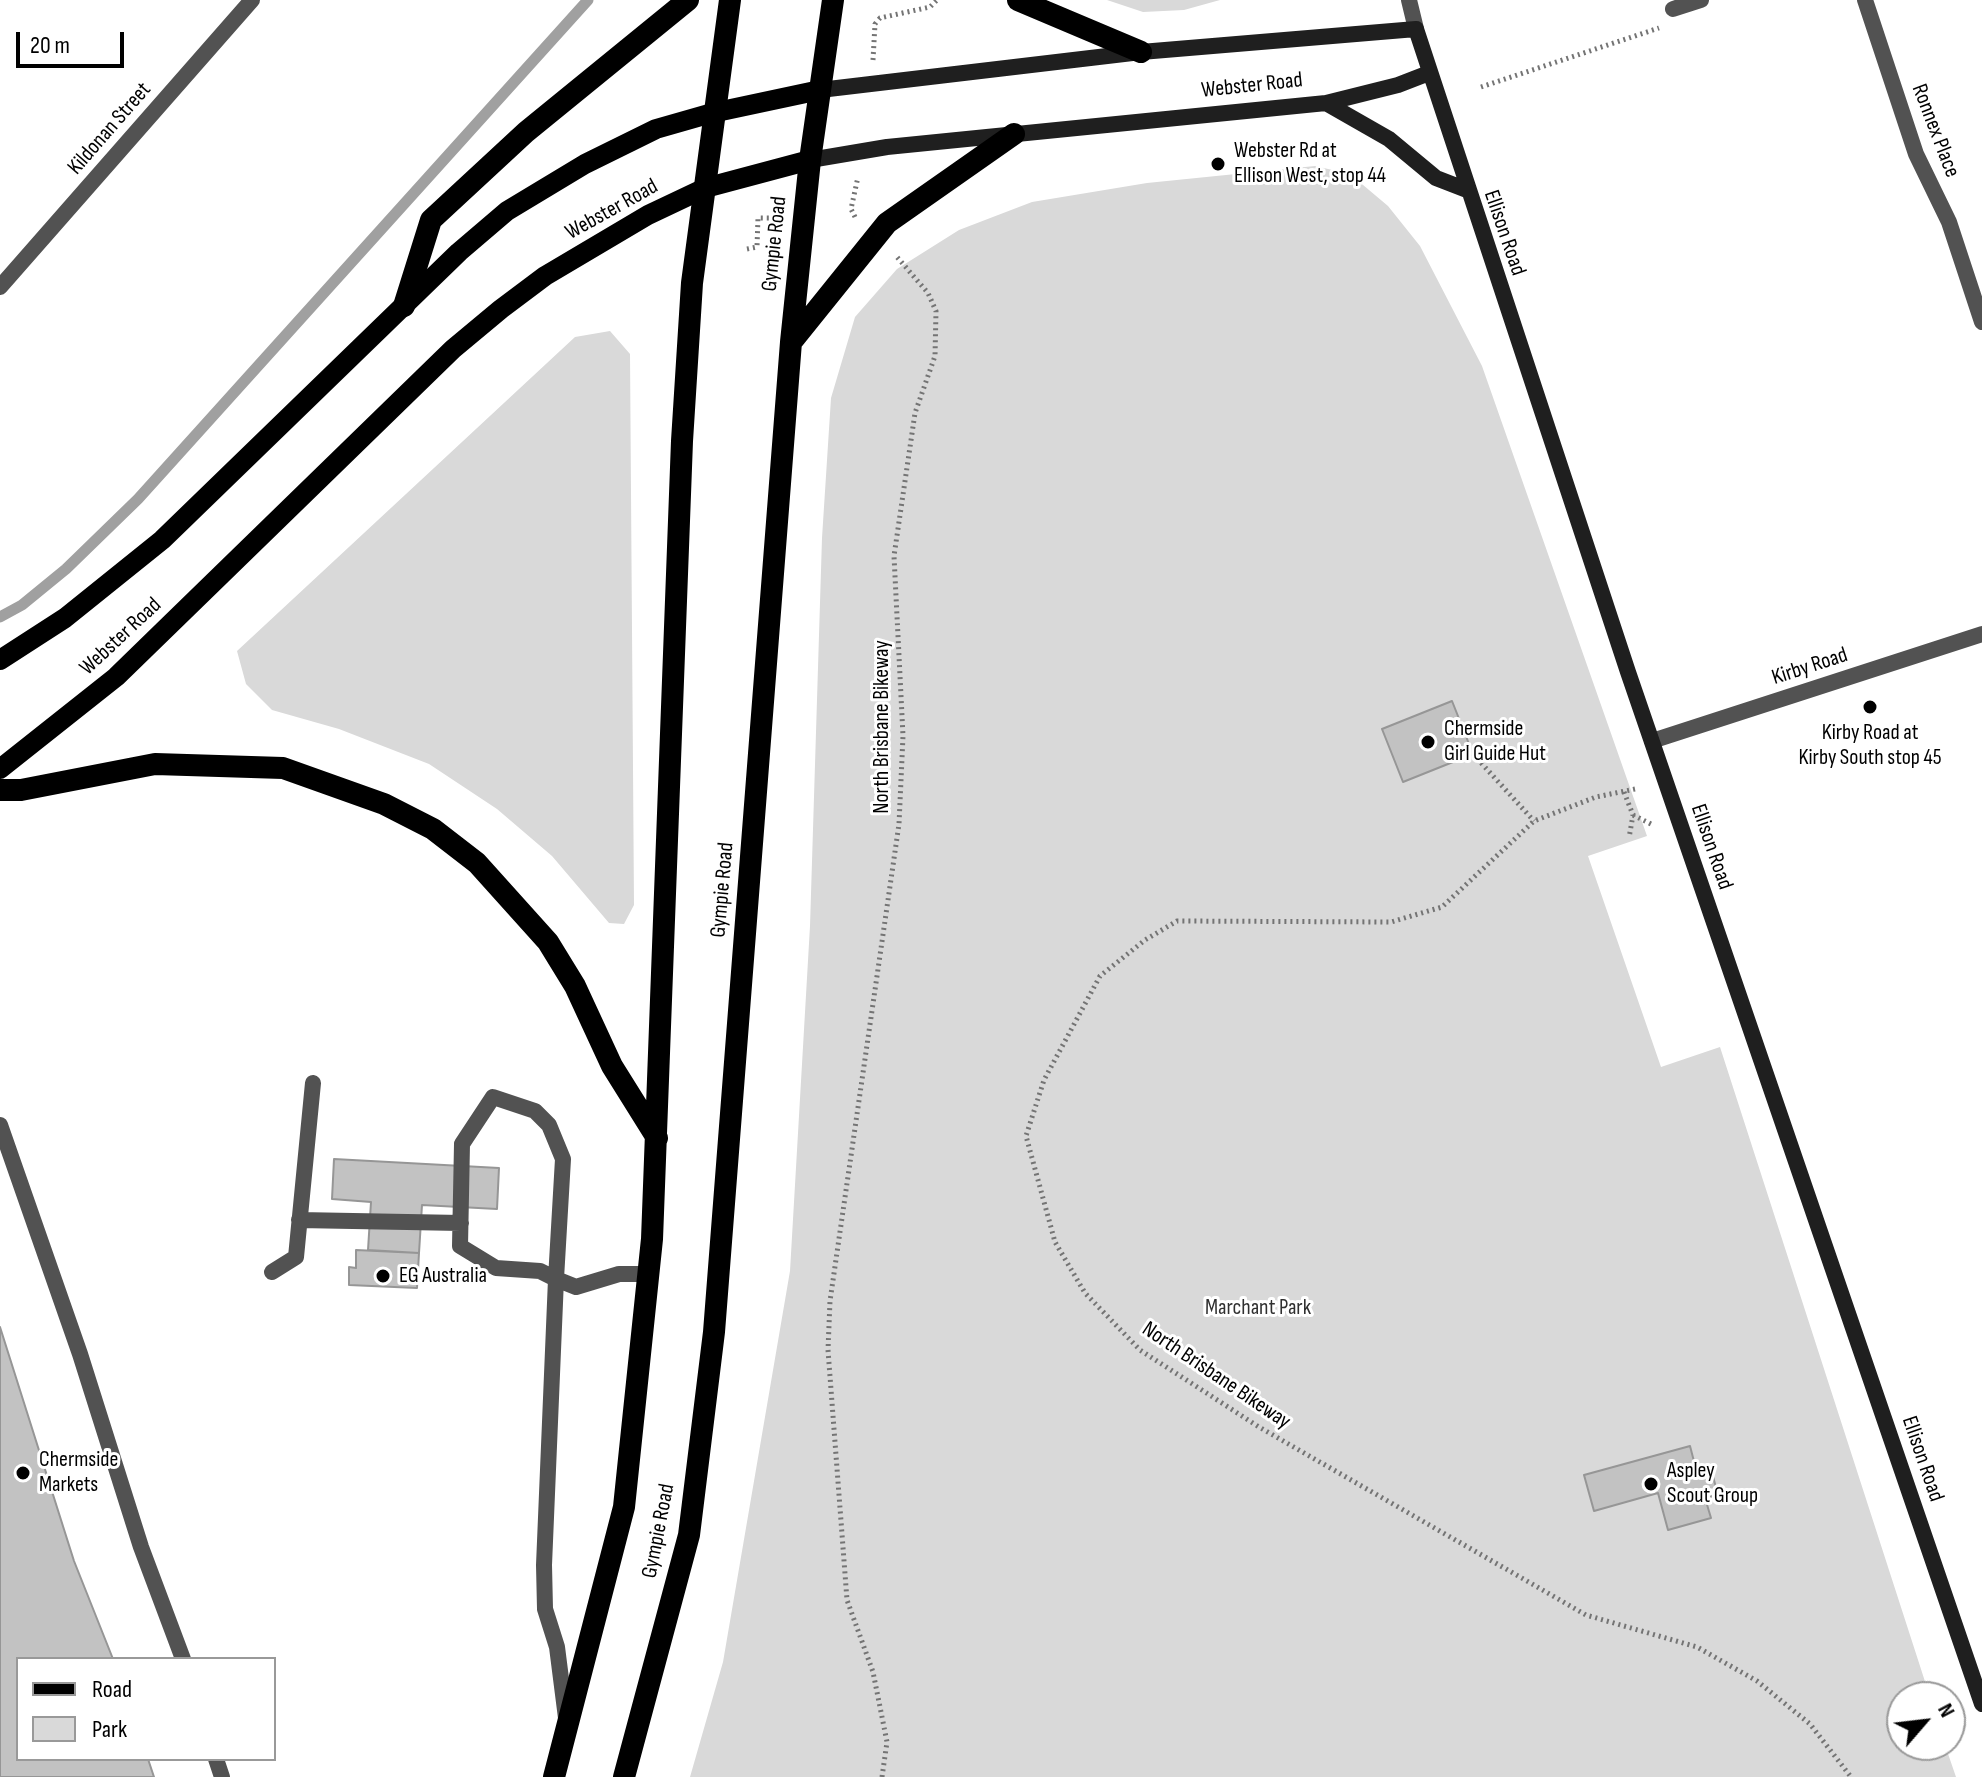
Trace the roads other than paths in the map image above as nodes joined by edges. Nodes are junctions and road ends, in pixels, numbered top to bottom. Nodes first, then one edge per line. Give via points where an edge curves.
1 (252, 0) edge
2 (688, 0) edge
3 (730, 0) edge
4 (833, 0) edge
5 (1018, 0) edge
6 (1409, 0) edge
7 (1701, 0) edge
8 (1865, 0) edge
9 (1673, 9) road end
10 (1416, 29) junction
11 (1141, 52) junction
12 (1429, 73) junction
13 (820, 90) junction
14 (1326, 103) junction
15 (712, 113) junction
16 (1014, 134) junction
17 (810, 160) junction
18 (705, 188) junction
19 (1467, 190) junction
20 (0, 287) edge
21 (404, 306) junction
22 (1982, 322) edge
23 (791, 342) junction
24 (1982, 634) edge
25 (0, 660) edge
26 (1652, 741) junction
27 (0, 769) edge
28 (0, 790) edge
29 (313, 1083) dead end
30 (0, 1125) edge
31 (657, 1138) junction
32 (299, 1220) junction
33 (461, 1223) junction
34 (272, 1272) dead end
35 (648, 1274) junction
36 (556, 1279) junction
37 (182, 1657) edge
38 (1982, 1704) edge
39 (567, 1728) junction
40 (554, 1777) edge
41 (624, 1777) edge

1 - 20 street, Kildonan Street
2 - 21 highway via 526,132 431,220
3 - 15 highway, Gympie Road
4 - 13 highway, Gympie Road
5 - 11 highway
6 - 10 street, Ellison Road
7 - 9 street
8 - 22 street, Ronnex Place via 1916,154 1949,222
10 - 11 main road, Webster Road
10 - 12 main road, Ellison Road
11 - 13 main road, Webster Road
12 - 14 main road, Webster Road
12 - 19 main road, Ellison Road
13 - 15 main road, Webster Road
13 - 17 highway, Gympie Road
14 - 16 main road, Webster Road
14 - 19 main road via 1389,139 1436,178
15 - 18 highway, Gympie Road
15 - 21 main road, Webster Road via 622,144 507,211
16 - 17 main road, Webster Road
16 - 23 highway via 887,223
17 - 18 main road, Webster Road
17 - 23 highway, Gympie Road
18 - 27 main road, Webster Road via 600,242 501,309 453,349 116,677
18 - 31 highway, Gympie Road via 692,283 682,441
19 - 26 main road, Ellison Road
21 - 25 main road, Webster Road via 139,560
23 - 41 highway, Gympie Road via 712,1348 689,1535
24 - 26 street, Kirby Road
26 - 38 main road, Ellison Road
28 - 31 highway via 155,764 283,768 384,804 433,829 477,863 548,942 582,999 612,1066
29 - 32 street
30 - 37 street
31 - 35 highway, Gympie Road
32 - 33 street
32 - 34 street via 296,1257
33 - 36 street via 460,1246 496,1268 540,1271
33 - 36 street via 462,1144 493,1097 535,1111 563,1159
35 - 36 street via 619,1274 576,1287
35 - 39 highway, Gympie Road via 624,1507
36 - 39 street via 545,1609 557,1647
39 - 40 highway, Gympie Road

